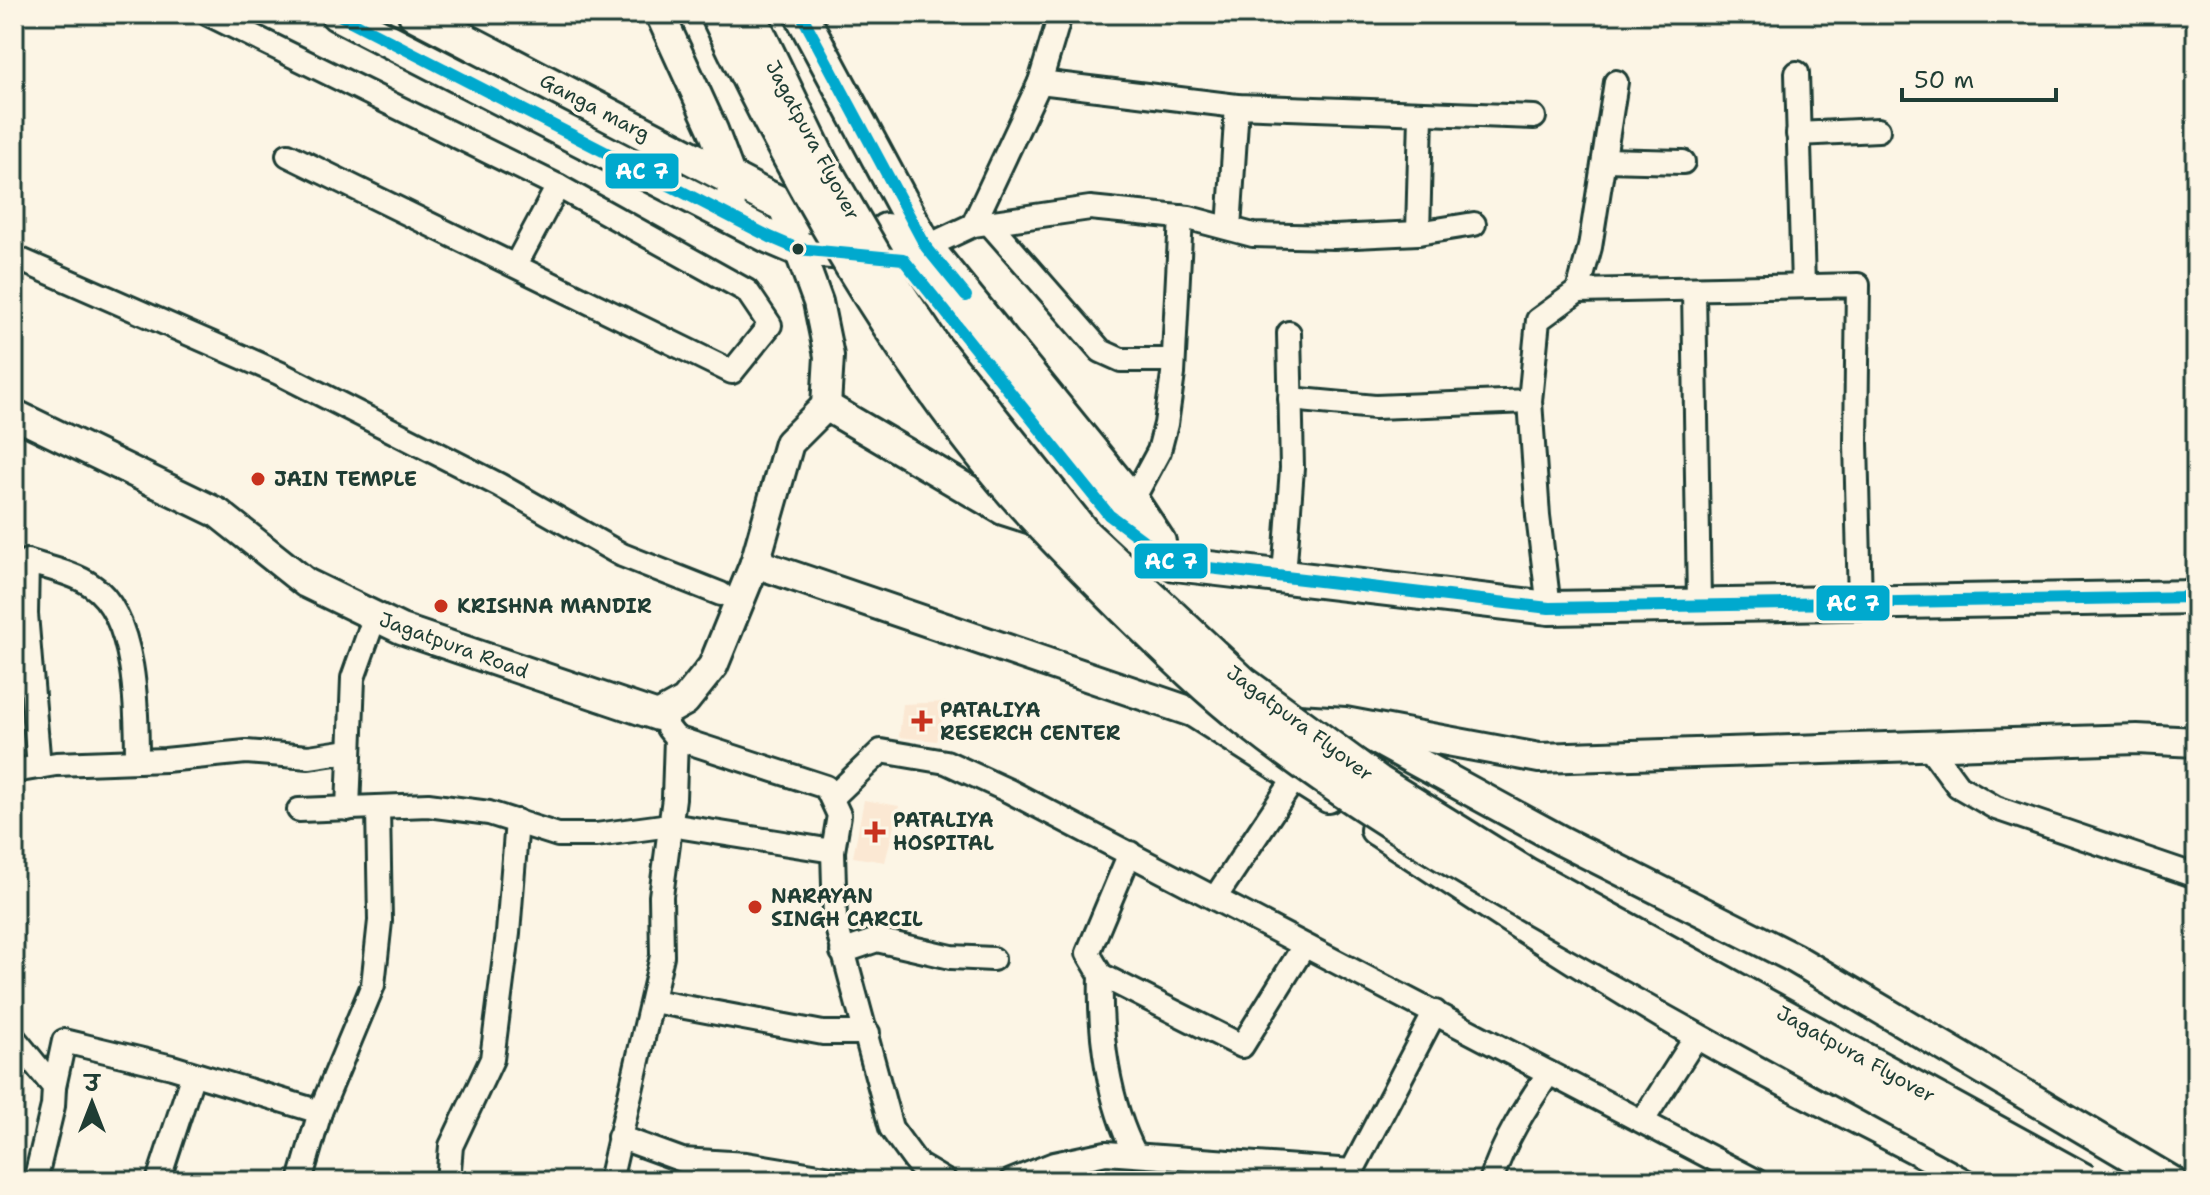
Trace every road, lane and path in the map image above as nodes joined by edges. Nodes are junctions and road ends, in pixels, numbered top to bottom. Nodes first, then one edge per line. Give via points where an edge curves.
1 (208, 14) edge
2 (337, 14) edge
3 (415, 14) edge
4 (660, 14) edge
5 (717, 14) edge
6 (749, 14) edge
7 (801, 14) edge
8 (1058, 22) dead end
9 (1797, 73) dead end
10 (1040, 82) junction
11 (1616, 82) dead end
12 (1237, 106) junction
13 (1421, 115) junction
14 (1534, 117) dead end
15 (1878, 130) dead end
16 (1798, 134) junction
17 (288, 155) dead end
18 (1604, 160) junction
19 (1683, 162) dead end
20 (732, 180) junction
21 (558, 186) junction
22 (782, 204) junction
23 (730, 217) junction
24 (1181, 217) junction
25 (981, 224) junction
26 (1474, 224) dead end
27 (1229, 228) junction
28 (1418, 233) junction
29 (907, 240) junction
30 (798, 249) junction
31 (14, 257) edge
32 (520, 257) dead end
33 (1803, 286) junction
34 (1694, 289) junction
35 (1578, 291) junction
36 (1289, 333) dead end
37 (1171, 360) junction
38 (1290, 399) junction
39 (1530, 401) junction
40 (826, 406) junction
41 (14, 414) edge
42 (1132, 501) junction
43 (755, 563) junction
44 (1175, 564) junction
45 (1284, 576) junction
46 (721, 594) dead end
47 (2196, 597) edge
48 (1860, 602) junction
49 (1699, 603) junction
50 (1549, 608) junction
51 (375, 616) junction
52 (1192, 712) junction
53 (658, 716) junction
54 (1345, 722) junction
55 (676, 738) junction
56 (2196, 742) edge
57 (1927, 744) junction
58 (349, 751) junction
59 (137, 761) junction
60 (39, 767) junction
61 (14, 771) edge
62 (1294, 776) junction
63 (833, 797) junction
64 (348, 809) junction
65 (378, 809) junction
66 (299, 810) dead end
67 (517, 821) junction
68 (670, 825) junction
69 (833, 851) junction
70 (1130, 853) junction
71 (2196, 876) edge
72 (1215, 898) junction
73 (1304, 946) junction
74 (842, 952) junction
75 (993, 959) dead end
76 (1101, 975) junction
77 (653, 1001) junction
78 (1435, 1012) junction
79 (868, 1033) junction
80 (1698, 1034) junction
81 (14, 1038) edge
82 (1549, 1073) junction
83 (193, 1074) junction
84 (54, 1087) junction
85 (320, 1112) junction
86 (1643, 1120) junction
87 (619, 1137) junction
88 (1135, 1154) junction
89 (1352, 1176) edge
90 (14, 1177) edge
91 (1963, 1178) edge
92 (25, 1181) edge
93 (35, 1181) edge
94 (158, 1181) edge
95 (300, 1181) edge
96 (448, 1181) edge
97 (610, 1181) edge
98 (850, 1181) edge
99 (945, 1181) edge
100 (1011, 1181) edge
101 (1491, 1181) edge
102 (1756, 1181) edge
103 (2028, 1181) edge
104 (2085, 1181) edge
105 (2172, 1181) edge

1 - 21 street
2 - 23 main road
3 - 20 main road, Ganga marg
4 - 20 street
5 - 103 main road, Jagatpura Flyover, bridge via 796,174 835,240 982,456 1149,633 1248,722 1361,804 1512,896
6 - 104 main road, Jagatpura Flyover, bridge via 821,163 933,345 1085,535 1243,683 1378,782 1526,874
7 - 29 main road
8 - 10 street
9 - 16 street
10 - 12 street
10 - 25 street
11 - 18 street
12 - 13 street
12 - 27 street
13 - 14 street
13 - 28 street
15 - 16 street
16 - 33 street
17 - 21 street via 732,372 770,325 747,291
18 - 19 street
18 - 35 street
20 - 22 main road, Ganga marg
20 - 23 street
21 - 32 street
22 - 29 main road, Ganga marg via 805,215
22 - 30 street
23 - 30 main road
24 - 25 street via 1090,208
24 - 27 street
24 - 37 street
25 - 29 street
25 - 37 street via 1101,351 1121,360
26 - 28 street
27 - 28 street via 1253,235
29 - 30 main road
29 - 42 main road
29 - 44 main road via 1109,515
30 - 40 street via 818,302 829,356
31 - 46 street via 279,373 499,485 622,555
33 - 34 street
33 - 48 street via 1858,285
34 - 35 street
34 - 49 street
35 - 39 street via 1538,320
36 - 38 street
37 - 42 street via 1159,451
38 - 39 street via 1375,407
38 - 45 street via 1291,510
39 - 50 street
40 - 43 street via 789,443
40 - 44 street via 1003,510
41 - 51 street, Jagatpura Road via 218,513 306,583
42 - 44 main road
43 - 52 street
43 - 53 street via 713,666 685,701
44 - 45 main road
45 - 50 main road
47 - 48 main road
48 - 49 main road
49 - 50 main road
51 - 53 street, Jagatpura Road
51 - 58 street via 353,678
52 - 54 street
52 - 62 street
53 - 55 street
54 - 57 street via 1539,758
54 - 62 street
54 - 105 street via 1562,841 1794,958
55 - 63 street via 826,787
55 - 68 street
56 - 57 street
57 - 71 street via 1958,786 1996,808
58 - 59 street via 309,757 246,752
58 - 64 street
59 - 60 street
59 - 60 street via 137,708 115,611 92,585 27,561 26,614
60 - 61 street
62 - 72 street
62 - 80 street via 1502,917
63 - 69 street via 839,815
63 - 70 street via 881,751 946,762
64 - 65 street
64 - 66 street
65 - 67 street via 428,805
65 - 85 street via 380,921 373,985
67 - 68 street via 558,835
67 - 96 street via 492,1059 451,1146
68 - 69 street
68 - 77 street via 661,896 662,956
69 - 74 street via 835,920
70 - 72 street
70 - 76 street via 1088,953
72 - 73 street
73 - 76 street via 1242,1046
73 - 78 street
74 - 75 street via 877,940 951,957
74 - 79 street
76 - 88 street via 1100,1016 1120,1126
77 - 79 street via 823,1033
77 - 87 street
78 - 82 street
78 - 89 street
79 - 99 street via 891,1128 918,1165
80 - 86 street
80 - 91 street via 1913,1144
81 - 84 street
82 - 86 street
82 - 101 street via 1497,1161
83 - 84 street via 64,1041
83 - 85 street
83 - 94 street
84 - 93 street
85 - 95 street
86 - 102 street
87 - 97 street
87 - 98 street via 682,1160
88 - 89 street
88 - 100 street via 1106,1153 1054,1164
90 - 92 street

